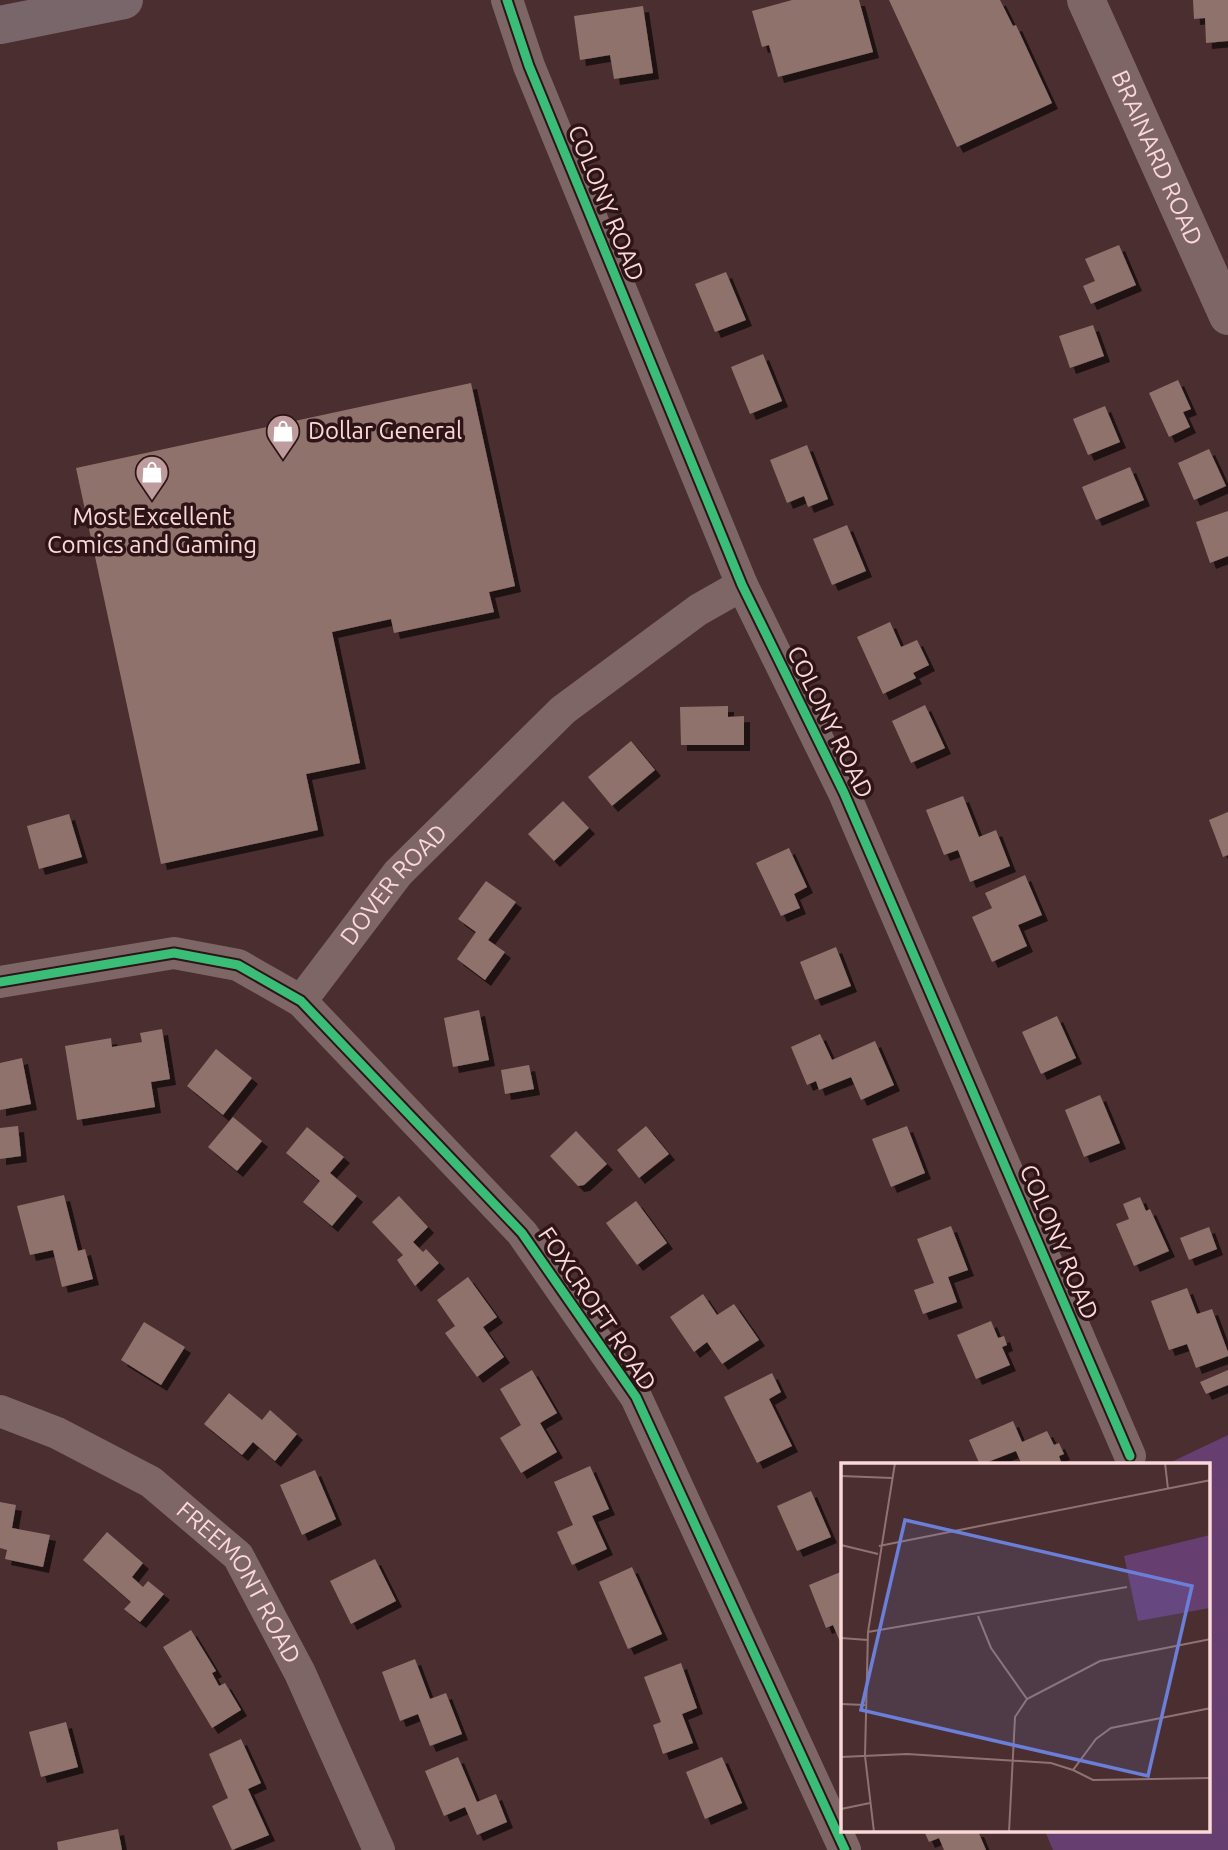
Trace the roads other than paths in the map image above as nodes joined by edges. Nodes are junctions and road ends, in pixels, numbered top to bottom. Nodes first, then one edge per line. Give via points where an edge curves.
1 (124, 0) edge
2 (508, 0) edge
3 (1086, 0) edge
4 (22, 14) edge
5 (1228, 316) edge
6 (742, 585) junction
7 (0, 982) edge
8 (301, 1002) junction
9 (0, 1411) edge
10 (1130, 1456) dead end
11 (379, 1850) edge
12 (845, 1850) edge

1 - 4 main road
2 - 6 street, COLONY ROAD via 529,66
3 - 5 main road, BRAINARD ROAD
6 - 8 street, DOVER ROAD via 698,610 564,710 398,873
6 - 10 street, COLONY ROAD via 844,793
7 - 8 street via 174,953 238,964
8 - 12 street, FOXCROFT ROAD via 522,1233 636,1397
9 - 11 street, FREEMONT ROAD via 57,1433 151,1482 238,1556 300,1673

